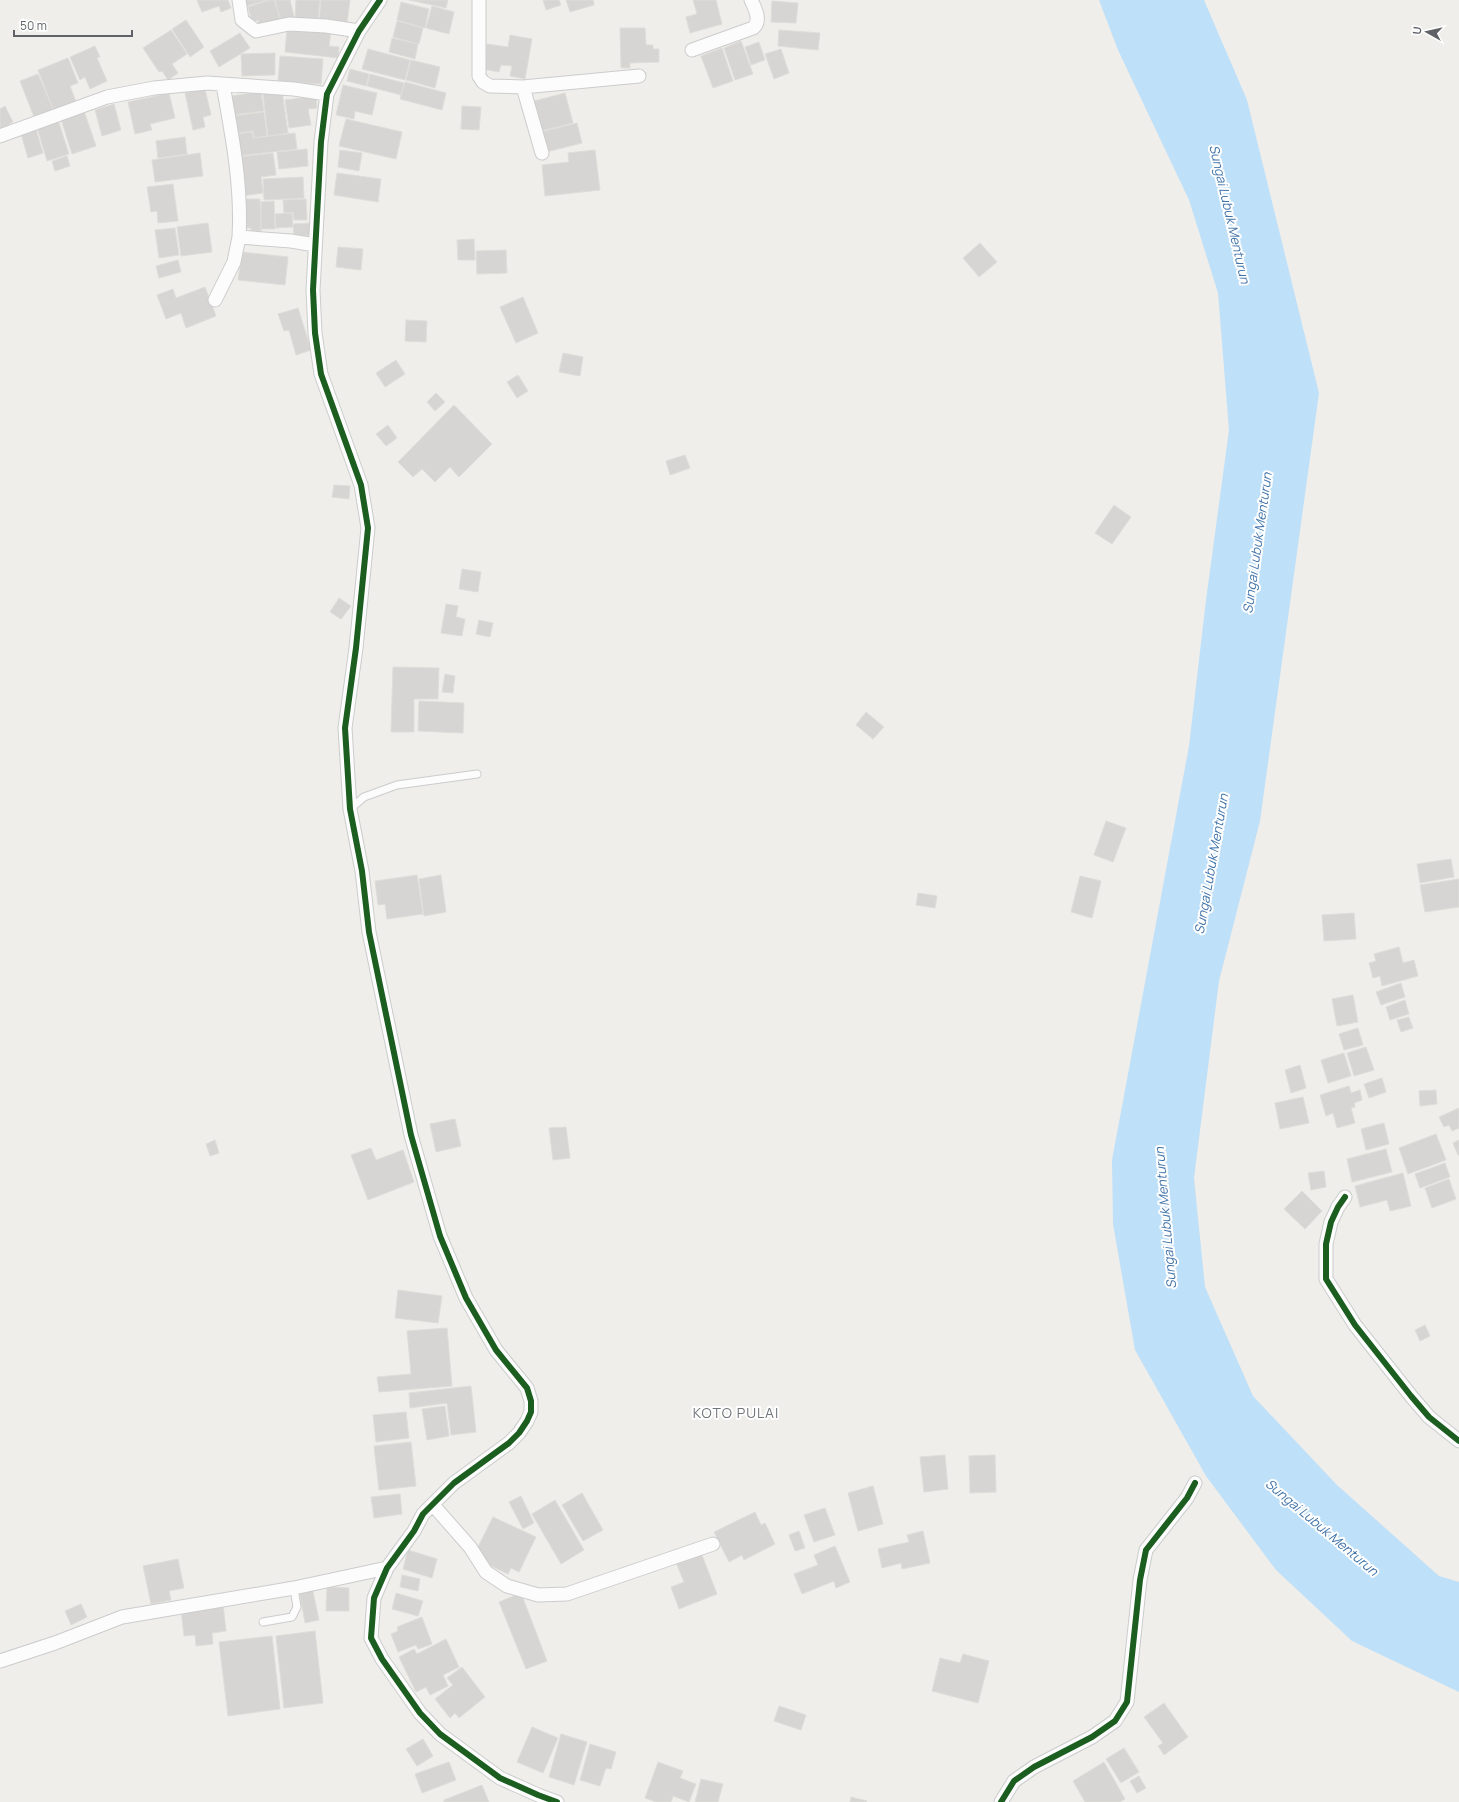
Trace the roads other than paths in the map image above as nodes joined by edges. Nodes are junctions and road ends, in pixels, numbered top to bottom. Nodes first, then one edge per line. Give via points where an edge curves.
1 (239, 0) edge
2 (380, 0) edge
3 (479, 0) edge
4 (751, 0) edge
5 (359, 31) junction
6 (692, 50) dead end
7 (639, 76) dead end
8 (223, 85) junction
9 (523, 87) junction
10 (327, 94) junction
11 (0, 136) edge
12 (542, 153) dead end
13 (239, 237) junction
14 (315, 245) junction
15 (215, 300) dead end
16 (477, 774) dead end
17 (350, 809) junction
18 (1345, 1197) dead end
19 (1459, 1441) edge
20 (1195, 1483) dead end
21 (433, 1505) junction
22 (713, 1544) dead end
23 (387, 1568) junction
24 (294, 1588) junction
25 (263, 1622) dead end
26 (0, 1661) edge
27 (557, 1802) edge
28 (1001, 1802) edge

1 - 5 street via 242,20 256,31 290,24
2 - 5 street
3 - 9 street via 480,76 483,82 490,86
4 - 6 street via 758,18 753,28
5 - 10 street
7 - 9 street
8 - 10 street via 294,89
8 - 11 street via 207,83 154,88 107,97
8 - 13 street via 237,175
9 - 12 street
10 - 14 street via 321,142
13 - 14 street
13 - 15 street via 234,262
14 - 17 street via 313,290 315,333 321,374 361,484 368,528 345,728
16 - 17 lane via 397,785 364,797
17 - 21 street via 370,932 411,1135 440,1236 466,1298 496,1350 527,1388 531,1401 531,1412 519,1433 454,1483
18 - 19 street via 1331,1222 1326,1244 1326,1279 1355,1325 1411,1396 1430,1417
20 - 28 street via 1187,1498 1146,1550 1140,1580 1127,1702 1114,1721 1092,1737 1034,1767 1014,1781
21 - 22 street via 470,1547 486,1572 507,1586 538,1595 567,1594
21 - 23 street via 423,1514
23 - 24 street
23 - 27 street via 372,1604 371,1638 382,1659 420,1713 440,1734 500,1778
24 - 25 lane via 298,1607 292,1617
24 - 26 street via 122,1617

